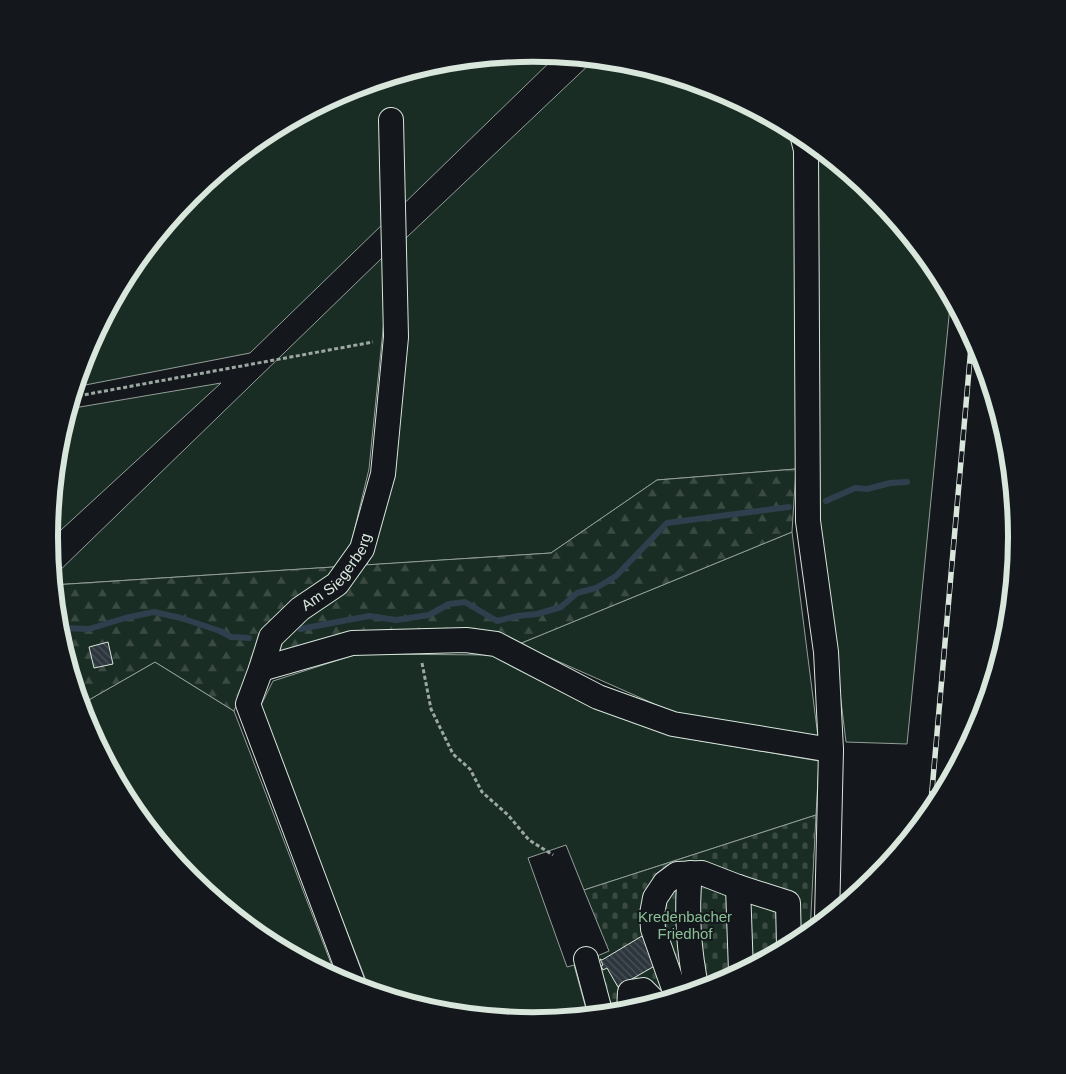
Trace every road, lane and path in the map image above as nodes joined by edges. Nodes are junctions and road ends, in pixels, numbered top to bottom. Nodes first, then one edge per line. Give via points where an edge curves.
1 (391, 120) dead end
2 (806, 148) edge
3 (396, 338) junction
4 (79, 397) edge
5 (418, 641) junction
6 (261, 669) junction
7 (831, 750) junction
8 (553, 855) dead end
9 (690, 873) junction
10 (738, 887) junction
11 (827, 910) edge
12 (789, 937) edge
13 (586, 959) dead end
14 (741, 964) edge
15 (679, 967) junction
16 (350, 976) edge
17 (692, 985) edge
18 (677, 990) edge
19 (650, 997) edge
20 (629, 1002) edge
21 (599, 1007) edge

1 - 3 street, Am Siegerberg
2 - 7 street via 808,522 826,652
3 - 4 path
3 - 6 street, Am Siegerberg via 383,474 362,549 336,584 300,609 271,637
5 - 6 street via 352,643
5 - 7 street via 466,640 496,644 598,697 673,724
5 - 8 path via 431,709 453,754 470,769 482,792 529,840
6 - 16 street, Am Siegerberg via 248,704
7 - 11 street
9 - 10 street via 702,873
9 - 15 street
9 - 15 street via 677,874 665,883 655,898 652,914 653,930
10 - 12 street via 788,902
10 - 14 street
13 - 21 street
15 - 17 street
15 - 18 street
19 - 20 street via 643,990 630,992

